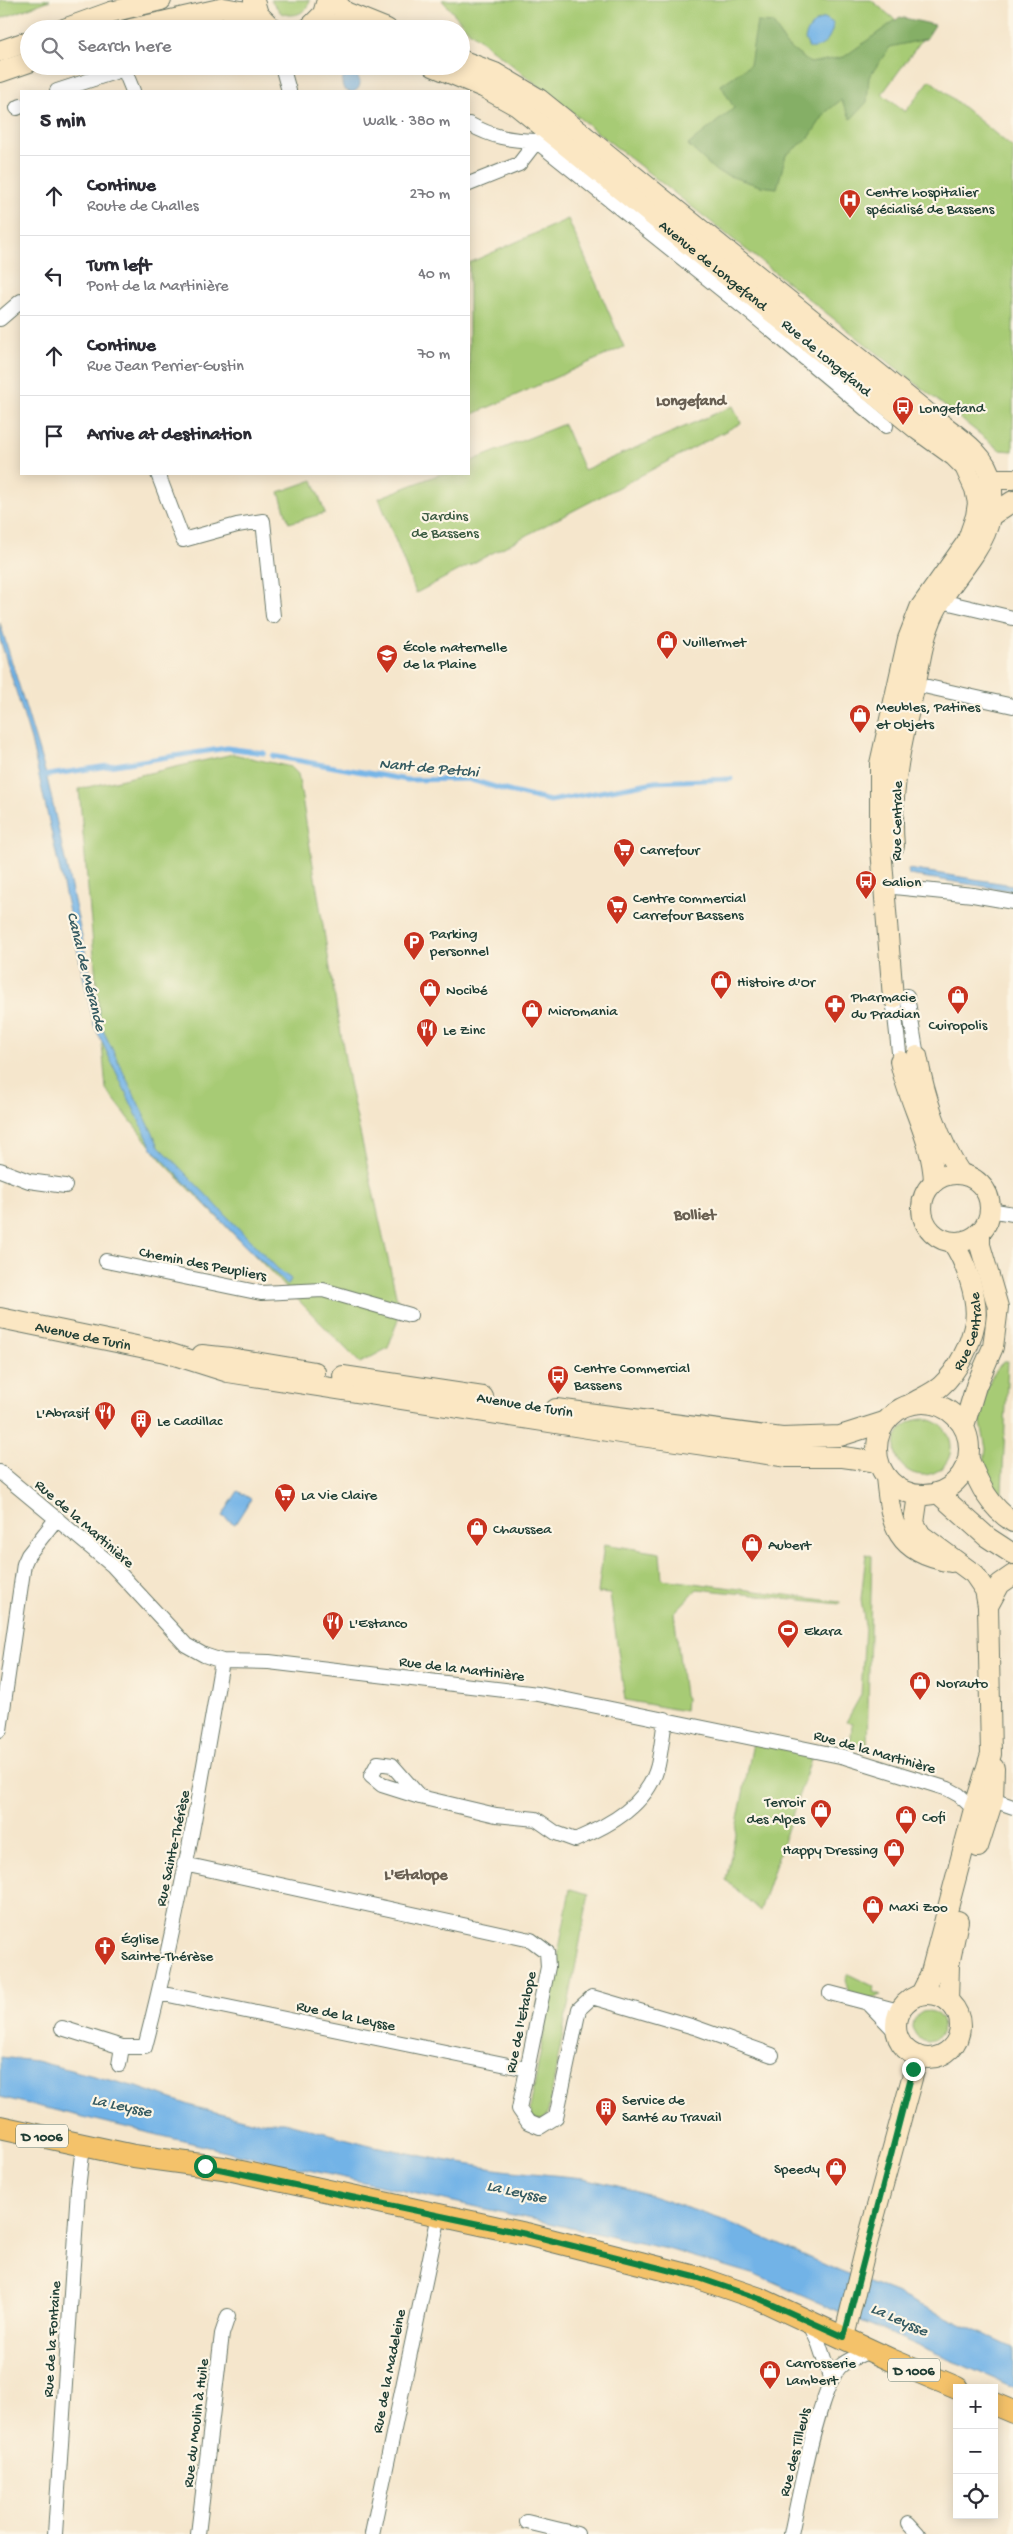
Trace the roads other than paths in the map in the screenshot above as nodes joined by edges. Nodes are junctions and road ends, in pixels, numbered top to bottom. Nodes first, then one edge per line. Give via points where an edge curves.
1 (160, 0) edge
2 (327, 0) edge
3 (334, 0) edge
4 (256, 7) edge
5 (89, 20) edge
6 (171, 20) edge
7 (266, 20) edge
8 (317, 20) edge
9 (365, 20) edge
10 (20, 44) edge
11 (0, 51) edge
12 (470, 64) edge
13 (20, 65) edge
14 (0, 72) edge
15 (106, 75) edge
16 (126, 75) edge
17 (285, 75) edge
18 (454, 75) edge
19 (60, 90) edge
20 (133, 90) edge
21 (289, 90) edge
22 (470, 125) edge
23 (536, 142) junction
24 (470, 184) edge
25 (20, 302) edge
26 (0, 319) edge
27 (886, 426) dead end
28 (158, 475) edge
29 (1013, 479) edge
30 (984, 496) junction
31 (1013, 501) edge
32 (941, 601) junction
33 (273, 616) dead end
34 (1013, 618) edge
35 (915, 684) junction
36 (1013, 706) edge
37 (891, 887) junction
38 (1013, 902) edge
39 (900, 997) joint
40 (908, 1058) junction
41 (0, 1170) edge
42 (961, 1174) junction
43 (934, 1182) junction
44 (65, 1186) dead end
45 (990, 1210) junction
46 (1013, 1214) edge
47 (980, 1232) junction
48 (952, 1242) junction
49 (106, 1261) dead end
50 (410, 1315) dead end
51 (0, 1318) edge
52 (165, 1352) junction
53 (426, 1388) junction
54 (375, 1395) junction
55 (911, 1404) junction
56 (884, 1422) junction
57 (964, 1426) junction
58 (969, 1460) junction
59 (882, 1469) junction
60 (0, 1472) edge
61 (938, 1493) junction
62 (918, 1495) junction
63 (57, 1518) junction
64 (1013, 1522) edge
65 (1013, 1554) edge
66 (958, 1564) junction
67 (1013, 1575) edge
68 (988, 1606) junction
69 (222, 1661) junction
70 (665, 1719) junction
71 (0, 1730) edge
72 (991, 1754) junction
73 (420, 1797) dead end
74 (993, 1800) junction
75 (1013, 1808) edge
76 (974, 1809) junction
77 (982, 1828) junction
78 (184, 1864) junction
79 (159, 1993) junction
80 (830, 1993) dead end
81 (921, 1994) junction
82 (948, 2001) junction
83 (870, 2005) junction
84 (899, 2011) junction
85 (62, 2028) dead end
86 (896, 2032) junction
87 (122, 2047) junction
88 (772, 2055) dead end
89 (918, 2056) junction
90 (119, 2065) dead end
91 (527, 2069) junction
92 (0, 2127) edge
93 (83, 2146) junction
94 (439, 2215) junction
95 (228, 2316) dead end
96 (808, 2320) junction
97 (846, 2327) junction
98 (871, 2350) junction
99 (831, 2380) junction
100 (953, 2386) edge
101 (998, 2406) edge
102 (1013, 2412) edge
103 (527, 2522) dead end
104 (908, 2523) dead end
105 (55, 2534) edge
106 (198, 2534) edge
107 (372, 2534) edge
108 (577, 2534) edge
109 (791, 2534) edge
110 (918, 2534) edge

1 - 5 main road
2 - 8 main road via 323,14
3 - 9 main road via 345,12
4 - 6 main road via 224,8
4 - 7 main road
10 - 11 main road
12 - 30 main road, Avenue de Longefand via 539,99 979,456
13 - 14 main road
15 - 19 street
16 - 20 street
17 - 21 street
18 - 30 main road, Avenue de Longefand via 517,106 954,456
22 - 23 street via 490,136
23 - 24 street via 519,164
23 - 27 street, Rue de Longefand
25 - 26 street
28 - 33 street via 183,540 263,522
29 - 30 main road
30 - 31 main road
30 - 32 main road, Rue Centrale via 984,539
30 - 37 main road, Rue Centrale via 967,542 920,608 908,639 880,764 880,836
32 - 34 street
32 - 35 main road, Rue Centrale via 929,625
35 - 36 street
35 - 37 main road, Rue Centrale via 897,768
37 - 38 street
37 - 39 main road, Rue Centrale
39 - 40 street, Rue Centrale
40 - 42 main road, Rue Centrale via 922,1084 951,1161
40 - 43 main road, Rue Centrale via 904,1081 934,1164
41 - 44 street via 29,1181
42 - 43 main road via 951,1174
42 - 45 main road via 971,1177 985,1191
43 - 48 main road via 928,1188 922,1205 925,1222 936,1235
45 - 46 street
45 - 47 main road
47 - 48 main road
47 - 57 main road, Rue Centrale via 980,1245 998,1307 993,1347 976,1386
48 - 55 main road, Rue Centrale via 961,1253 973,1292 976,1320 968,1345 952,1374 940,1386
49 - 50 street, Chemin des Peupliers via 261,1293 323,1290
51 - 52 main road, Avenue de Turin
52 - 53 main road, Avenue de Turin via 230,1358
52 - 54 main road, Avenue de Turin via 228,1372
53 - 54 main road
53 - 56 main road, Avenue de Turin via 564,1411 782,1438 840,1436
54 - 59 main road, Avenue de Turin via 788,1457 843,1457
55 - 56 main road
55 - 57 main road via 927,1402 941,1406
56 - 59 main road via 876,1448
57 - 58 main road via 970,1448
58 - 61 main road via 960,1478
58 - 64 main road via 986,1499
59 - 62 main road via 894,1486
59 - 66 main road via 898,1536 921,1555
60 - 63 street, Rue de la Martinière
61 - 62 main road
61 - 65 main road via 987,1537
62 - 66 main road via 914,1523 921,1535
63 - 69 street, Rue de la Martinière via 112,1565 186,1645
63 - 71 street via 24,1564
66 - 68 main road via 980,1581
67 - 68 main road via 1000,1584
68 - 72 main road
69 - 70 street, Rue de la Martinière via 269,1662 506,1690
69 - 78 street, Rue Sainte-Thérèse via 197,1810
70 - 73 street via 657,1767 641,1799 606,1826 576,1840 556,1833 536,1819 496,1815
70 - 76 street, Rue de la Martinière via 862,1761 948,1789 960,1795
72 - 74 main road via 995,1764
72 - 76 main road
74 - 75 street
74 - 77 main road
76 - 77 main road
76 - 81 main road via 930,1976
77 - 82 main road via 954,1937
78 - 79 street, Rue Sainte-Thérèse
78 - 91 street, Rue de l'Etalope via 531,1940 547,1952 548,1967
79 - 87 street, Rue Sainte-Thérèse via 145,2047
79 - 91 street, Rue de la Leysse
80 - 83 street
81 - 82 main road via 931,1994
81 - 84 main road
82 - 89 main road via 959,2018 957,2039 937,2057
83 - 84 street
83 - 86 street
84 - 86 main road
85 - 87 street, Rue Sainte-Thérèse
86 - 89 main road via 904,2047
87 - 90 street
88 - 91 street, Rue de l'Etalope via 694,2027 592,1997 578,2009 556,2117 540,2127 528,2122 519,2109
89 - 97 main road
92 - 93 main road, D 1006
93 - 94 main road, D 1006 via 223,2168
93 - 105 street, Rue de la Fontaine
94 - 96 main road, D 1006 via 699,2278
94 - 107 street, Rue de la Madeleine
95 - 106 street, Rue du Moulin à Huile via 222,2334
96 - 97 main road, D 1006
96 - 99 street
97 - 98 main road, D 1006
98 - 99 street, Rue des Tilleuls via 843,2364
98 - 100 main road, D 1006
99 - 109 street, Rue des Tilleuls via 809,2448
101 - 102 main road
103 - 108 street
104 - 110 street

